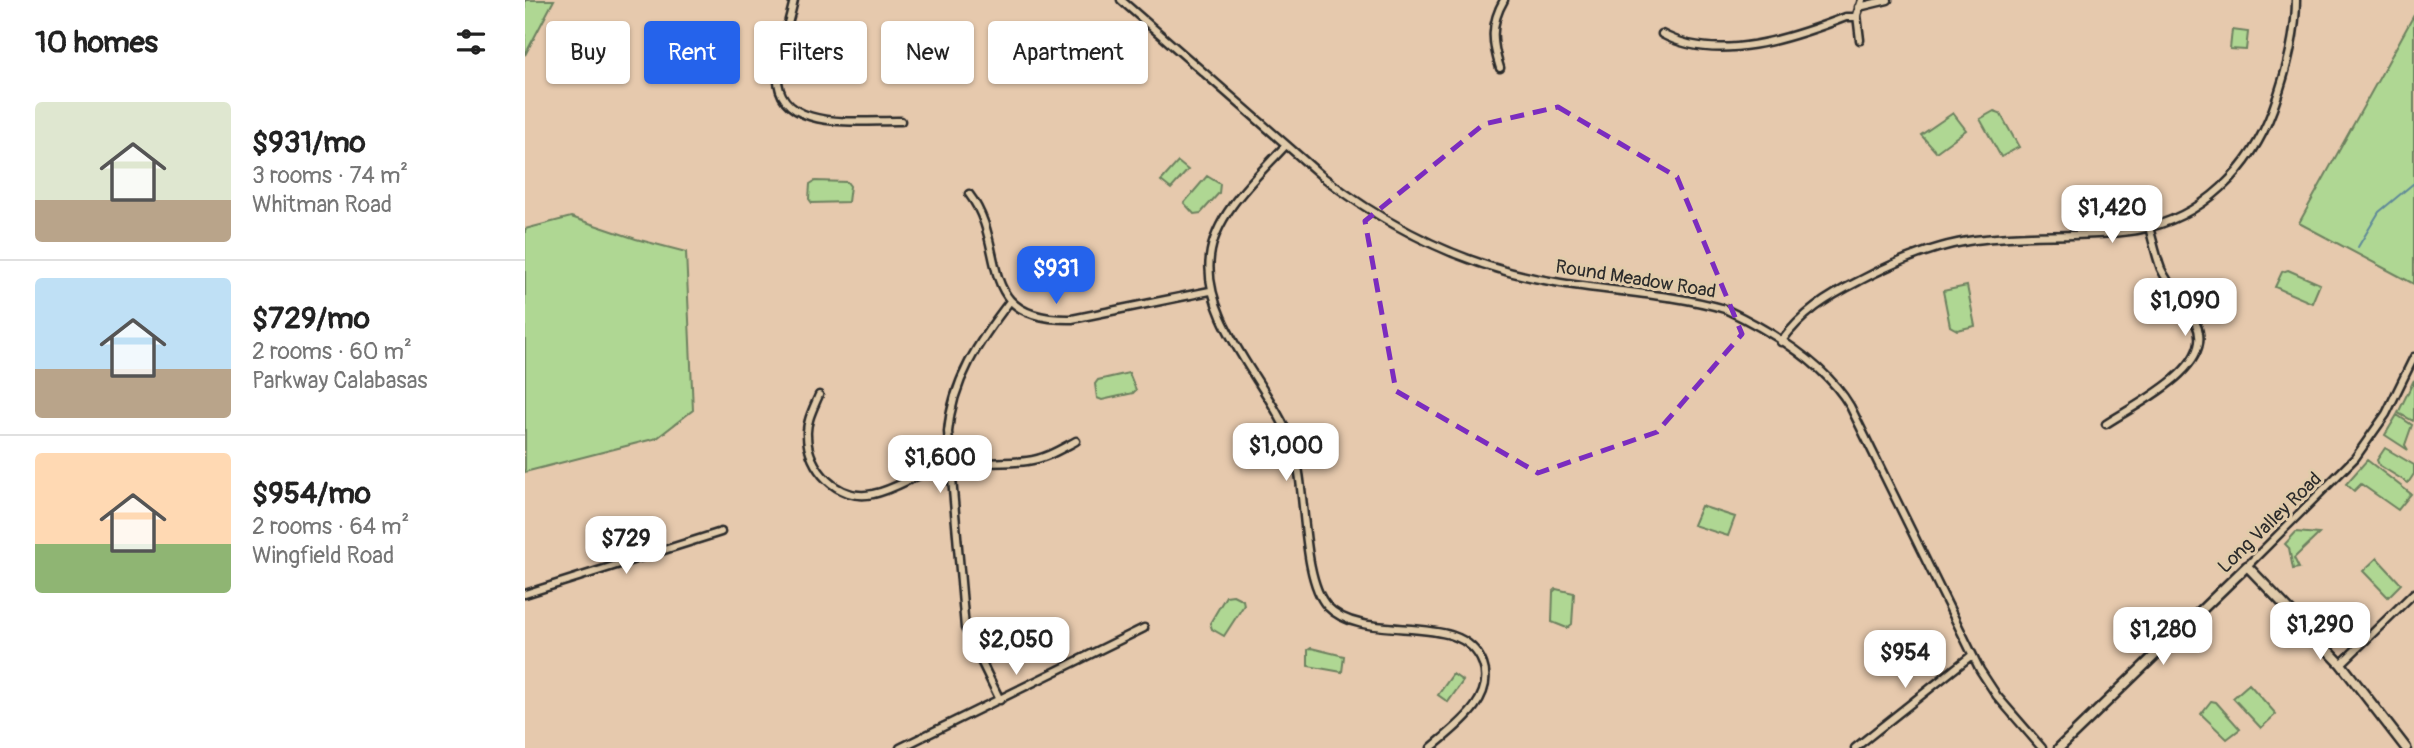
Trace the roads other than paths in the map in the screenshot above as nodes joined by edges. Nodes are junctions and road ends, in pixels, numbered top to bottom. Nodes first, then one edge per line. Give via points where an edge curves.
1 (794, 0) edge
2 (1121, 0) edge
3 (1504, 0) edge
4 (1888, 0) edge
5 (2296, 0) edge
6 (1861, 3) edge
7 (1857, 17) junction
8 (1662, 34) dead end
9 (1860, 40) dead end
10 (1500, 68) dead end
11 (901, 121) dead end
12 (1286, 145) junction
13 (969, 194) dead end
14 (2149, 227) junction
15 (1209, 291) junction
16 (1010, 301) junction
17 (1781, 342) junction
18 (2414, 357) edge
19 (819, 394) dead end
20 (2106, 424) dead end
21 (1076, 441) dead end
22 (951, 465) junction
23 (721, 532) dead end
24 (2247, 566) junction
25 (2414, 593) edge
26 (525, 594) edge
27 (1144, 628) dead end
28 (1972, 655) junction
29 (2341, 664) junction
30 (1000, 700) junction
31 (900, 748) edge
32 (1431, 748) edge
33 (1856, 748) edge
34 (2042, 748) edge
35 (2059, 748) edge
36 (2406, 748) edge

1 - 11 street via 778,71 784,99 812,118
2 - 12 street, Round Meadow Road
3 - 10 street via 1493,34
4 - 6 street
5 - 14 street via 2279,94 2248,160 2236,177 2202,203
6 - 7 street
7 - 8 street via 1761,45 1686,43
7 - 9 street
12 - 15 street via 1219,226 1210,255
12 - 17 street, Round Meadow Road via 1370,210 1466,258 1554,282 1708,304 1743,317
13 - 16 street via 983,221 997,277
14 - 17 street via 1984,239 1924,252 1826,298
14 - 20 street via 2162,270 2198,327 2200,344 2194,360 2168,384
15 - 16 street via 1072,319 1049,319
15 - 32 street via 1294,450 1312,565 1326,604 1345,619 1366,625 1449,634 1465,640 1477,652 1485,678 1478,703
16 - 22 street via 958,382 950,407
17 - 28 street, Round Meadow Road via 1823,372 1843,395
18 - 24 street, Long Valley Road via 2381,422 2355,458
19 - 22 street via 806,432 807,444 819,471 839,489 874,494
21 - 22 street via 1028,461
22 - 30 street via 965,628
23 - 26 street
24 - 29 street
24 - 35 street, Long Valley Road
25 - 29 street
27 - 30 street
28 - 33 street
28 - 34 street, Round Meadow Road via 1990,687
29 - 36 street
30 - 31 street

